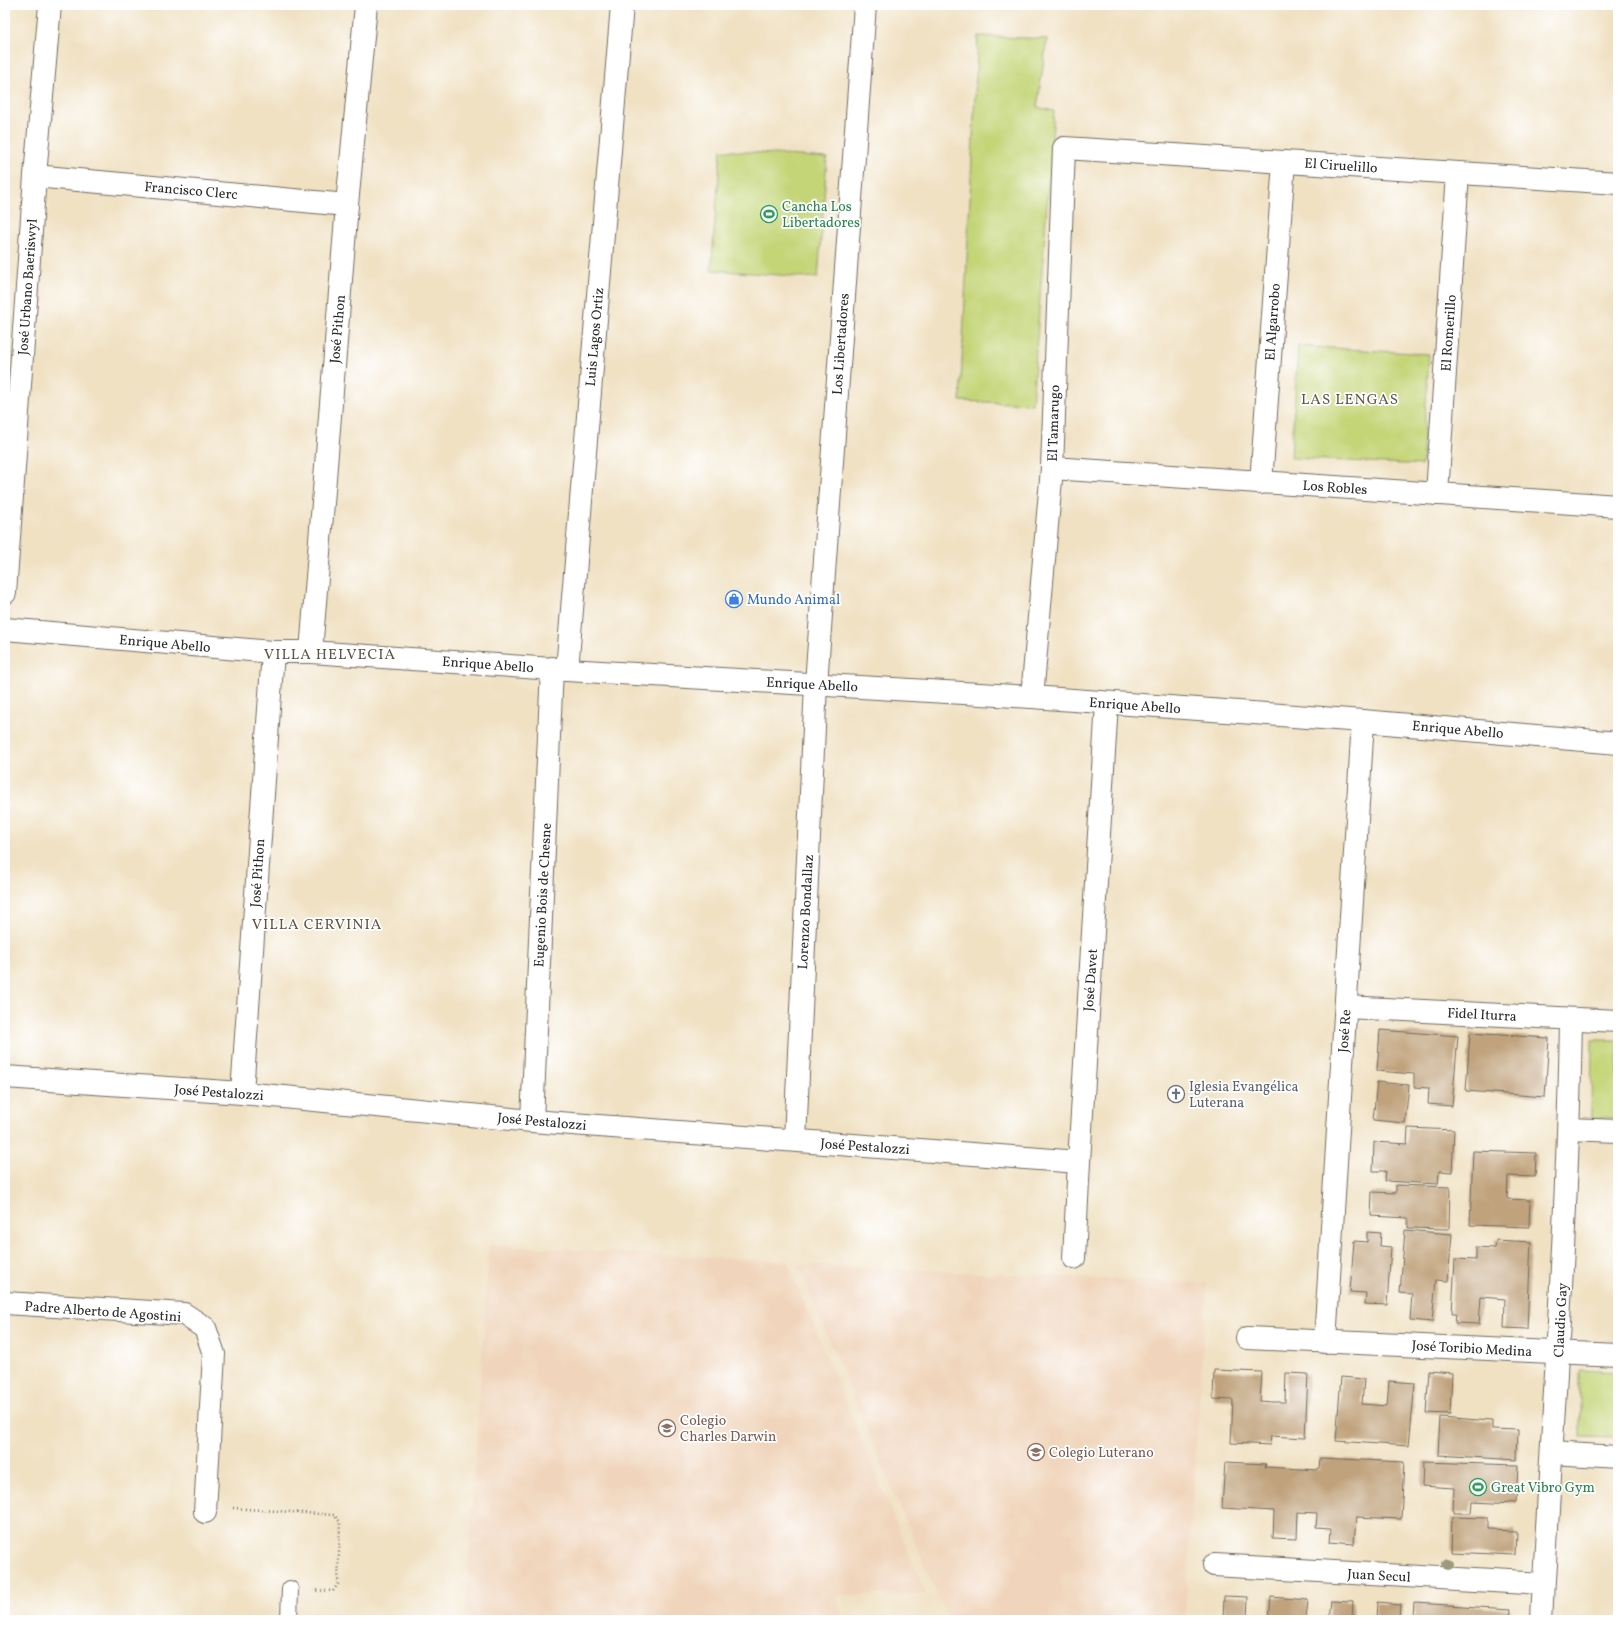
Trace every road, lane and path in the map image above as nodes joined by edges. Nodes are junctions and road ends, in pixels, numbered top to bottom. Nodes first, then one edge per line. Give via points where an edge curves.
1 (50, 5) edge
2 (366, 5) edge
3 (622, 5) edge
4 (865, 5) edge
5 (1064, 148) joint
6 (1284, 162) junction
7 (1458, 173) junction
8 (35, 176) junction
9 (1618, 183) edge
10 (347, 205) junction
11 (1052, 468) junction
12 (1261, 483) junction
13 (1438, 494) junction
14 (1618, 506) edge
15 (5, 593) edge
16 (5, 630) edge
17 (273, 652) junction
18 (310, 652) junction
19 (559, 669) junction
20 (816, 684) junction
21 (1032, 697) junction
22 (1108, 703) junction
23 (1363, 721) junction
24 (1618, 743) edge
25 (1346, 1007) junction
26 (1571, 1019) junction
27 (1618, 1021) edge
28 (5, 1077) edge
29 (242, 1093) junction
30 (532, 1121) junction
31 (1569, 1129) junction
32 (1618, 1131) edge
33 (795, 1140) junction
34 (1079, 1162) junction
35 (1074, 1258) dead end
36 (5, 1303) edge
37 (1247, 1338) dead end
38 (1325, 1342) junction
39 (1558, 1352) junction
40 (1618, 1355) edge
41 (1552, 1453) junction
42 (1618, 1457) edge
43 (206, 1509) joint
44 (1214, 1565) dead end
45 (1543, 1584) junction
46 (290, 1589) joint
47 (289, 1620) edge
48 (1542, 1620) edge

1 - 8 street, José Urbano Baeriswyl
2 - 10 street, José Pithon
3 - 19 street, Luis Lagos Ortiz
4 - 20 street, Los Libertadores
5 - 6 street, El Ciruelillo
5 - 11 street, El Tamarugo
6 - 7 street, El Ciruelillo
6 - 12 street, El Algarrobo
7 - 9 street, El Ciruelillo
7 - 13 street, El Romerillo
8 - 10 street, Francisco Clerc
8 - 15 street, José Urbano Baeriswyl
10 - 18 street, José Pithon
11 - 12 street, Los Robles
11 - 21 street, El Tamarugo
12 - 13 street, Los Robles
13 - 14 street, Los Robles
16 - 17 street, Enrique Abello
17 - 18 street, Enrique Abello
17 - 29 street, José Pithon
18 - 19 street, Enrique Abello
19 - 20 street, Enrique Abello
19 - 30 street, Eugenio Bois de Chesne
20 - 21 street, Enrique Abello
20 - 33 street, Lorenzo Bondallaz
21 - 22 street, Enrique Abello
22 - 23 street, Enrique Abello
22 - 34 street, José Davet
23 - 24 street, Enrique Abello
23 - 25 street, José Re
25 - 26 street, Fidel Iturra
25 - 38 street, José Re
26 - 27 street, Fidel Iturra
26 - 31 street, Claudio Gay
28 - 29 street, José Pestalozzi
29 - 30 street, José Pestalozzi
30 - 33 street, José Pestalozzi
31 - 32 street
31 - 39 street, Claudio Gay
33 - 34 street, José Pestalozzi
34 - 35 street, José Davet
36 - 43 street, Padre Alberto de Agostini via 184,1314 205,1328 214,1354
37 - 38 street, José Toribio Medina
38 - 39 street, José Toribio Medina
39 - 40 street, José Toribio Medina
39 - 41 street, Claudio Gay
41 - 42 street
41 - 45 street, Claudio Gay
43 - 46 path via 334,1515 340,1522 338,1584 333,1591
44 - 45 street, Juan Secul
45 - 48 street, Claudio Gay
46 - 47 lane

